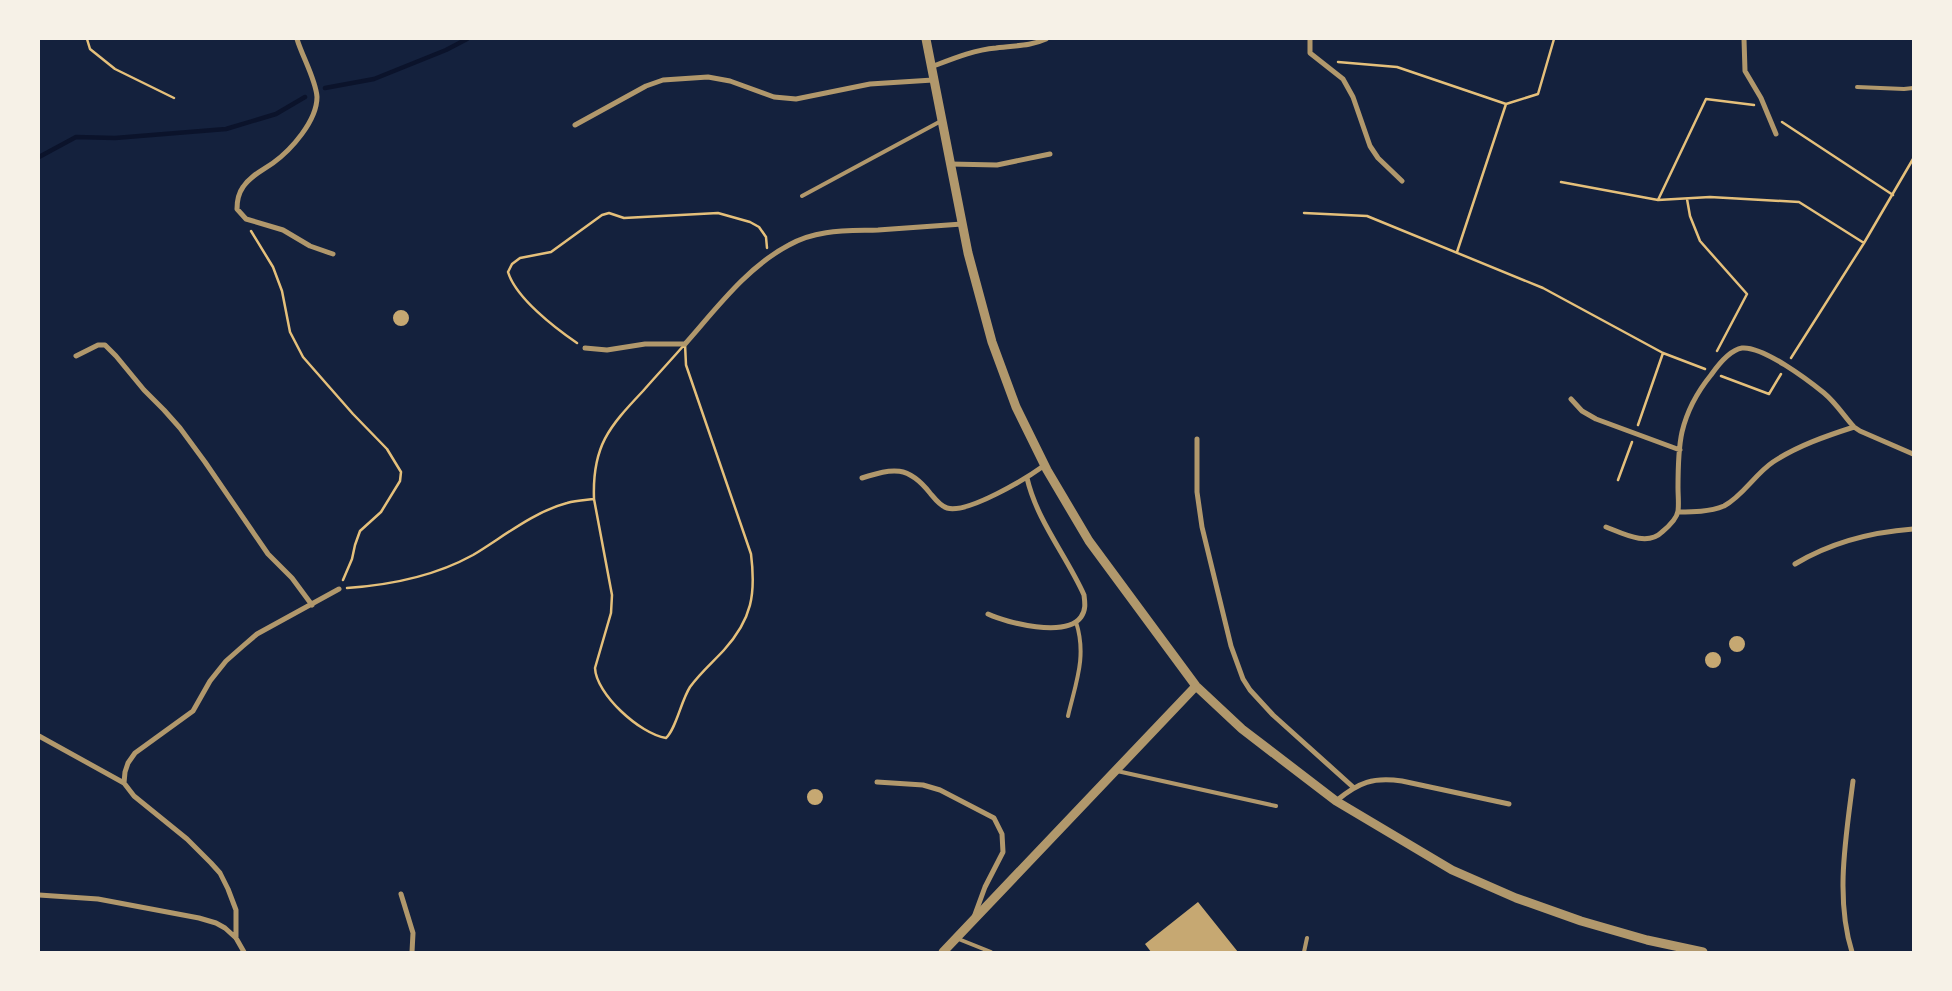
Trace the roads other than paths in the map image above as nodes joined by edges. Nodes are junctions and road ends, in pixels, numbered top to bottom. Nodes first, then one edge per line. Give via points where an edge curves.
1 (297, 39) edge
2 (926, 39) edge
3 (1046, 39) edge
4 (1310, 39) edge
5 (1744, 39) edge
6 (931, 67) junction
7 (934, 80) junction
8 (1857, 87) dead end
9 (1913, 88) edge
10 (941, 121) junction
11 (575, 125) dead end
12 (1776, 134) dead end
13 (1050, 154) dead end
14 (950, 164) junction
15 (1402, 181) dead end
16 (802, 196) dead end
17 (962, 224) junction
18 (333, 254) dead end
19 (585, 348) road end
20 (76, 356) dead end
21 (1571, 399) dead end
22 (1854, 427) junction
23 (1197, 438) dead end
24 (1680, 450) junction
25 (1913, 454) edge
26 (1045, 465) junction
27 (862, 478) dead end
28 (1026, 478) junction
29 (1678, 512) junction
30 (1606, 527) dead end
31 (1913, 529) edge
32 (1795, 564) dead end
33 (339, 589) road end
34 (312, 605) junction
35 (988, 614) dead end
36 (1076, 622) junction
37 (1196, 686) junction
38 (1068, 716) dead end
39 (39, 736) edge
40 (1114, 770) junction
41 (1853, 781) dead end
42 (877, 782) dead end
43 (124, 783) junction
44 (1353, 787) junction
45 (1336, 801) junction
46 (1509, 804) dead end
47 (1276, 806) dead end
48 (400, 894) dead end
49 (39, 895) edge
50 (973, 920) junction
51 (236, 938) junction
52 (956, 938) junction
53 (1306, 938) dead end
54 (244, 952) edge
55 (412, 952) edge
56 (943, 952) edge
57 (991, 952) edge
58 (1304, 952) edge
59 (1703, 952) edge
60 (1852, 952) edge

1 - 18 street via 315,88 316,106 294,145 243,186 237,209 246,219 283,230 310,246
2 - 6 street
3 - 6 street via 1029,45 968,54
4 - 15 street via 1310,53 1343,79 1353,97 1370,146
5 - 12 street via 1745,71
6 - 7 street
7 - 10 street
7 - 11 street via 870,84 796,99 774,98 730,81 708,77 663,80
8 - 9 lane
10 - 14 street
10 - 16 lane
13 - 14 street via 997,165
14 - 17 street
17 - 19 street via 836,230 809,236 770,257 728,295 685,344 645,344 606,350
17 - 26 street via 992,342 1016,407
20 - 34 street via 98,345 105,345 116,356 180,428 268,554
21 - 24 street via 1596,419
22 - 24 street via 1824,393 1786,366 1756,350 1743,348 1712,372 1691,406 1682,431
22 - 25 street
22 - 29 street via 1783,456 1723,506 1698,512
23 - 44 street via 1197,492 1202,527 1231,646 1243,679 1273,715
24 - 29 street
26 - 28 street
26 - 37 street via 1089,541
27 - 28 street via 885,471 908,473 923,484 940,504 951,509 967,506
28 - 36 street via 1044,524 1084,595 1083,615
29 - 30 street via 1663,531 1651,538 1629,536
31 - 32 street via 1824,549
33 - 34 street
34 - 43 street via 257,634 226,661 193,711 136,753 124,772
35 - 36 street via 1012,623 1041,627
36 - 38 lane via 1081,637 1081,660
37 - 40 street
37 - 45 street via 1242,729
39 - 43 street
40 - 47 lane
40 - 50 street
41 - 60 street via 1843,910
42 - 50 street via 908,783 940,790 994,818 1002,834 1003,852
43 - 51 street via 134,796 187,839 220,872 236,910
44 - 45 street
44 - 46 street via 1387,779
45 - 59 street via 1452,870 1516,898 1581,921
48 - 55 street via 413,933
49 - 51 street via 98,898 199,918 216,923
50 - 52 street
51 - 54 street
52 - 56 street
52 - 57 lane
53 - 58 lane

